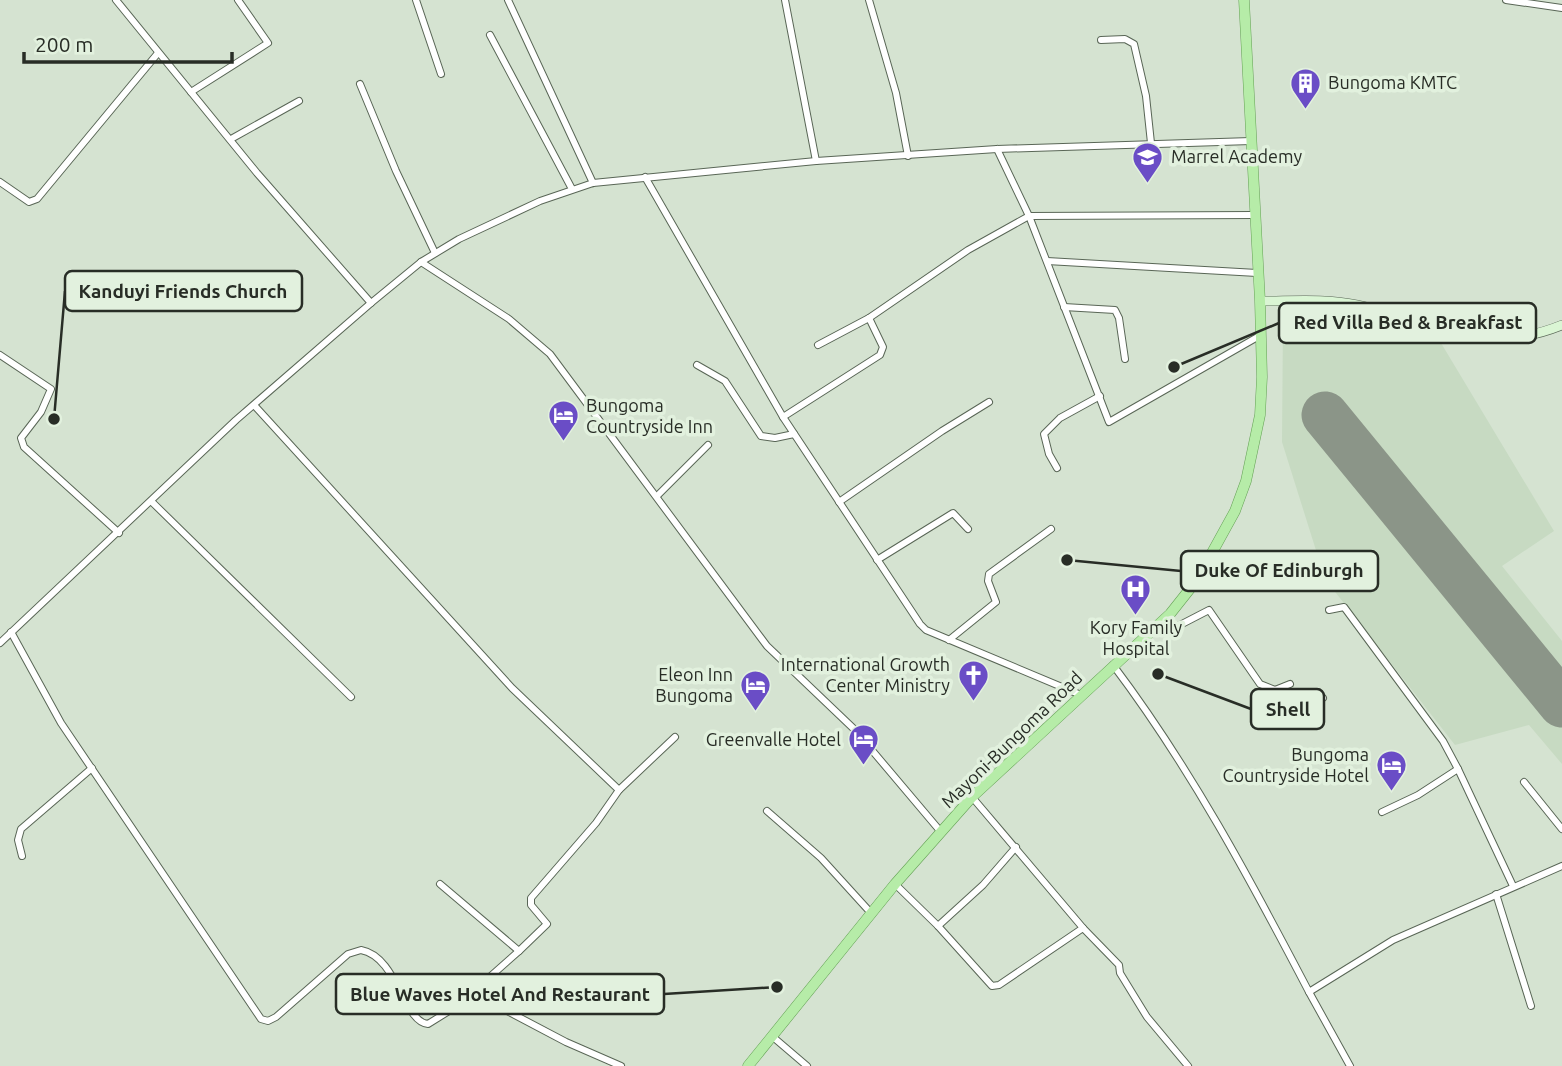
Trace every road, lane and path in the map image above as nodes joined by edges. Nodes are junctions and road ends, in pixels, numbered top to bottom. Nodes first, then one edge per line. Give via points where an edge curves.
1 (116, 0) edge
2 (238, 0) edge
3 (416, 0) edge
4 (508, 0) edge
5 (785, 0) edge
6 (869, 0) edge
7 (1244, 0) edge
8 (1506, 0) edge
9 (1562, 8) edge
10 (490, 35) dead end
11 (1101, 40) dead end
12 (158, 53) junction
13 (442, 74) dead end
14 (360, 84) dead end
15 (191, 92) junction
16 (299, 101) dead end
17 (230, 139) junction
18 (1251, 141) junction
19 (1150, 143) junction
20 (997, 149) junction
21 (908, 156) junction
22 (816, 161) junction
23 (645, 177) junction
24 (0, 182) edge
25 (593, 183) junction
26 (572, 188) junction
27 (1255, 215) junction
28 (1029, 216) junction
29 (435, 253) junction
30 (1047, 261) junction
31 (421, 262) junction
32 (1257, 274) junction
33 (1260, 301) junction
34 (371, 303) junction
35 (1063, 307) junction
36 (869, 318) junction
37 (1562, 325) edge
38 (1261, 335) junction
39 (818, 345) dead end
40 (0, 355) edge
41 (1125, 359) dead end
42 (697, 365) dead end
43 (1100, 396) junction
44 (989, 402) dead end
45 (254, 405) junction
46 (783, 417) junction
47 (794, 434) junction
48 (708, 445) dead end
49 (1057, 468) dead end
50 (657, 496) junction
51 (151, 501) junction
52 (839, 502) junction
53 (968, 528) dead end
54 (1051, 529) dead end
55 (119, 533) junction
56 (877, 560) junction
57 (1329, 610) dead end
58 (1160, 625) junction
59 (11, 632) junction
60 (949, 640) junction
61 (0, 643) edge
62 (1113, 665) junction
63 (1290, 684) dead end
64 (1275, 690) junction
65 (1082, 695) junction
66 (351, 697) dead end
67 (1323, 698) dead end
68 (675, 737) dead end
69 (92, 768) junction
70 (1458, 769) junction
71 (1524, 782) dead end
72 (619, 790) junction
73 (972, 797) junction
74 (767, 811) dead end
75 (1382, 812) dead end
76 (1562, 829) edge
77 (941, 832) junction
78 (1016, 847) junction
79 (22, 856) dead end
80 (1562, 866) edge
81 (439, 884) dead end
82 (895, 884) junction
83 (1513, 886) junction
84 (1496, 894) junction
85 (871, 913) junction
86 (938, 926) junction
87 (1083, 928) junction
88 (519, 951) junction
89 (1309, 992) junction
90 (473, 993) junction
91 (1531, 1006) dead end
92 (773, 1037) junction
93 (621, 1066) edge
94 (748, 1066) edge
95 (807, 1066) edge
96 (1188, 1066) edge
97 (1350, 1066) edge

1 - 12 street
2 - 15 street via 268,43
3 - 13 street
4 - 25 street
5 - 22 street
6 - 21 street via 896,93
7 - 18 main road, Mayoni-Bungoma Road
8 - 9 street
10 - 26 street
11 - 19 street via 1125,39 1134,44 1146,96
12 - 15 street
12 - 24 street via 37,199 29,202
14 - 29 street
15 - 17 street
16 - 17 street
17 - 34 street
18 - 19 street
18 - 27 main road, Mayoni-Bungoma Road
19 - 20 street
20 - 21 street
20 - 28 street
21 - 22 street
22 - 23 street
23 - 25 street
23 - 46 street
25 - 26 street
26 - 29 street
27 - 28 street
27 - 32 main road, Mayoni-Bungoma Road
28 - 30 street
28 - 36 street via 968,250
29 - 31 street
30 - 32 street
30 - 35 street
31 - 34 street
31 - 50 street via 509,319 550,354
32 - 33 main road, Mayoni-Bungoma Road
33 - 37 street via 1328,300 1483,339 1525,337
33 - 38 main road, Mayoni-Bungoma Road
34 - 45 street
35 - 41 street via 1115,310
35 - 43 street
36 - 39 street
36 - 46 street via 883,346 880,355
38 - 43 street via 1113,422 1106,420
38 - 58 main road, Mayoni-Bungoma Road via 1260,415 1246,481 1217,548
40 - 55 street via 51,389 21,438 24,447
42 - 47 street via 715,373 734,391 761,436
43 - 49 street via 1060,418 1044,434
44 - 52 street
45 - 51 street
45 - 72 street via 512,688
46 - 47 street
47 - 52 street
48 - 50 street
50 - 77 street via 767,646 854,729
51 - 55 street
51 - 66 street
52 - 56 street
53 - 56 street via 953,513
54 - 60 street via 989,574 996,603
55 - 59 street
56 - 60 street via 923,628
57 - 70 street via 1344,607 1443,741
58 - 62 main road, Mayoni-Bungoma Road
58 - 64 street via 1180,625 1209,610 1260,684
59 - 61 street
59 - 69 street via 61,723
60 - 65 street
62 - 65 main road, Mayoni-Bungoma Road
62 - 89 street via 1197,789
63 - 64 street
64 - 67 street via 1291,716
65 - 73 main road, Mayoni-Bungoma Road
68 - 72 street
69 - 79 street via 21,829
69 - 90 street via 261,1019 276,1017 355,950 367,951 384,964 422,1023 433,1023
70 - 75 street
70 - 83 street
71 - 76 street
72 - 88 street via 530,898 547,924
73 - 77 main road, Mayoni-Bungoma Road
73 - 78 street
74 - 85 street via 821,858
77 - 82 main road, Mayoni-Bungoma Road
78 - 86 street
78 - 87 street
80 - 83 street
81 - 88 street
82 - 85 main road, Mayoni-Bungoma Road
82 - 86 street
83 - 84 street
84 - 89 street via 1393,940
84 - 91 street
85 - 92 main road, Mayoni-Bungoma Road
86 - 87 street via 995,987
87 - 96 street via 1119,964 1119,973 1147,1017
88 - 90 street
89 - 97 street
90 - 93 street
92 - 94 main road, Mayoni-Bungoma Road
92 - 95 street

